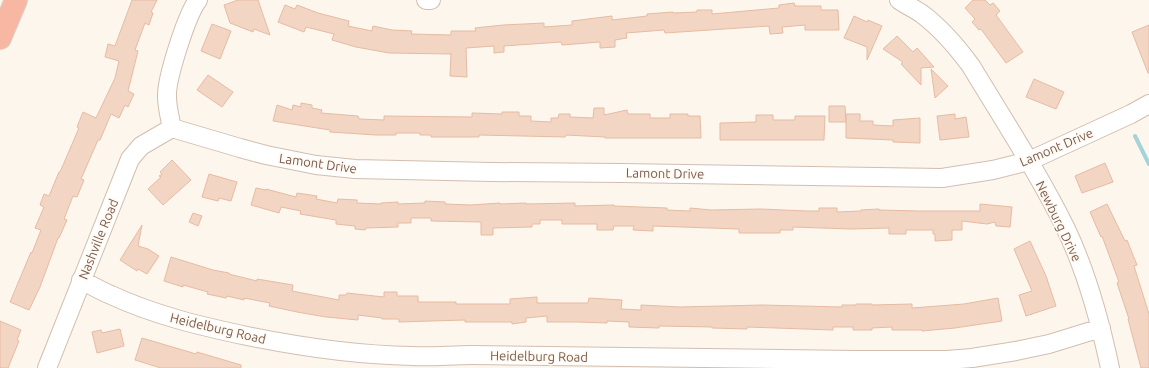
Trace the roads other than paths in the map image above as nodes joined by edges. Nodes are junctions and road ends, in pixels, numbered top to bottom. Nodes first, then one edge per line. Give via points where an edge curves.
1 (16, 0) edge
2 (198, 0) edge
3 (426, 0) edge
4 (431, 0) edge
5 (899, 0) edge
6 (0, 38) edge
7 (1149, 104) edge
8 (172, 128) junction
9 (1029, 161) junction
10 (81, 280) junction
11 (1101, 328) junction
12 (412, 362) edge
13 (47, 368) edge
14 (1110, 368) edge

1 - 6 highway
2 - 8 street via 188,19 169,80 167,97
3 - 4 street
5 - 9 street, Newburg Drive via 939,28 961,53
7 - 9 street, Lamont Drive
8 - 9 street, Lamont Drive via 266,155 355,169 936,178 993,170
8 - 10 street, Nashville Road via 148,141 130,159
9 - 11 street, Newburg Drive via 1066,229 1088,283
10 - 12 street, Heidelburg Road via 149,311 220,330 287,344
10 - 13 street, Nashville Road
11 - 12 street, Heidelburg Road via 1016,352 935,361 472,355
11 - 14 street, Newburg Drive

